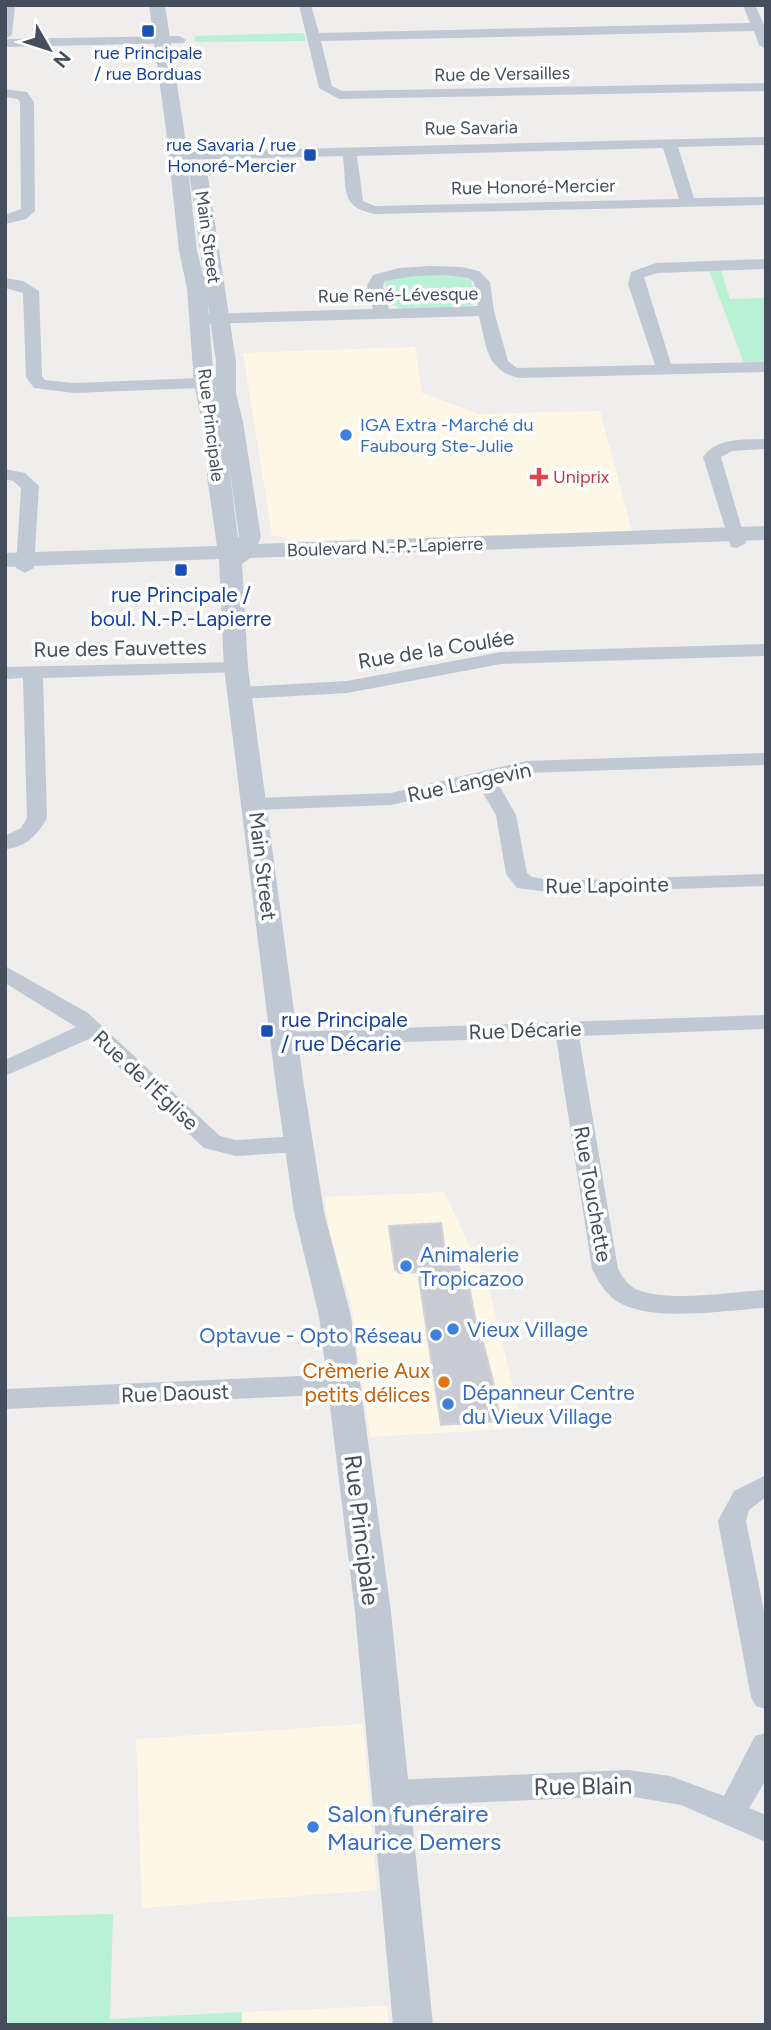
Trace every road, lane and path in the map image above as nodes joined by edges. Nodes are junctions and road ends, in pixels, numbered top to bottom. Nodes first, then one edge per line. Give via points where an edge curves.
1 (9, 5) edge
2 (157, 5) edge
3 (305, 5) edge
4 (749, 5) edge
5 (758, 27) junction
6 (5, 35) edge
7 (173, 35) junction
8 (313, 37) junction
9 (5, 43) edge
10 (766, 45) edge
11 (766, 87) edge
12 (5, 93) edge
13 (766, 141) edge
14 (669, 143) junction
15 (349, 150) junction
16 (187, 155) junction
17 (766, 201) edge
18 (688, 203) junction
19 (5, 220) edge
20 (766, 264) edge
21 (5, 283) edge
22 (486, 311) junction
23 (382, 314) junction
24 (209, 318) junction
25 (766, 367) edge
26 (665, 370) junction
27 (214, 383) junction
28 (766, 444) edge
29 (5, 474) edge
30 (766, 533) edge
31 (736, 539) junction
32 (766, 542) edge
33 (234, 555) junction
34 (15, 564) edge
35 (766, 650) edge
36 (33, 672) junction
37 (5, 673) edge
38 (238, 680) junction
39 (766, 759) edge
40 (483, 776) junction
41 (256, 804) junction
42 (8, 843) dead end
43 (766, 880) edge
44 (5, 973) edge
45 (766, 1022) edge
46 (92, 1029) junction
47 (566, 1029) junction
48 (285, 1039) junction
49 (5, 1069) edge
50 (299, 1144) junction
51 (766, 1299) edge
52 (344, 1384) junction
53 (5, 1399) edge
54 (766, 1485) edge
55 (766, 1698) edge
56 (766, 1745) edge
57 (392, 1793) junction
58 (730, 1813) junction
59 (766, 1829) edge
60 (413, 2025) edge

1 - 6 street
2 - 7 street
3 - 8 street, Rue de Versailles
4 - 5 street
5 - 8 street
5 - 10 street
7 - 9 street
7 - 16 street
8 - 11 street, Rue de Versailles via 326,88 342,96
12 - 19 street via 22,95 27,102 29,174 29,211
13 - 14 street, Rue Savaria
14 - 15 street, Rue Savaria
14 - 18 street
15 - 16 street, Rue Savaria
15 - 18 street, Rue Honoré-Mercier via 356,202 369,209
16 - 24 street, Main Street
17 - 18 street, Rue Honoré-Mercier
20 - 26 street via 656,268 636,275
21 - 27 street via 32,291 34,377 40,384 74,388
22 - 23 street, Rue René-Lévesque
22 - 23 street via 478,277 461,271 432,271 378,278 375,286
22 - 26 street, Rue René-Lévesque via 500,363 511,371
23 - 24 street, Rue René-Lévesque
24 - 27 street, Rue Principale
25 - 26 street, Rue René-Lévesque
27 - 33 street, Rue Principale via 218,477
28 - 31 street via 725,447 712,457
29 - 34 street via 30,486
30 - 31 street, Boulevard N.-P.-Lapierre
31 - 32 street, Boulevard N.-P.-Lapierre
31 - 33 street, Boulevard N.-P.-Lapierre
33 - 34 street, Boulevard N.-P.-Lapierre
33 - 38 street, Rue Principale
35 - 38 street, Rue de la Coulée via 501,658 353,687
36 - 37 street, Rue des Fauvettes
36 - 38 street, Rue des Fauvettes
36 - 42 street via 37,818 29,832
38 - 41 street, Main Street
39 - 40 street, Rue Langevin via 526,767
40 - 41 street, Rue Langevin via 391,799
40 - 43 street, Rue Lapointe via 510,826 517,874 533,886
41 - 48 street, Main Street
44 - 46 street, Rue de l'Église
45 - 47 street, Rue Décarie
46 - 49 street
46 - 50 street, Rue de l'Église via 212,1142 236,1148
47 - 48 street, Rue Décarie
47 - 51 street, Rue Touchette via 610,1280 627,1295 650,1302
48 - 50 street, Rue Principale
50 - 52 street, Rue Principale via 316,1246 335,1316
52 - 53 street, Rue Daoust
52 - 57 street, Rue Principale
54 - 55 street via 740,1500 732,1521
56 - 58 street
57 - 58 street, Rue Blain via 628,1783 670,1789
57 - 60 street, Rue Principale
58 - 59 street, Rue Blain

